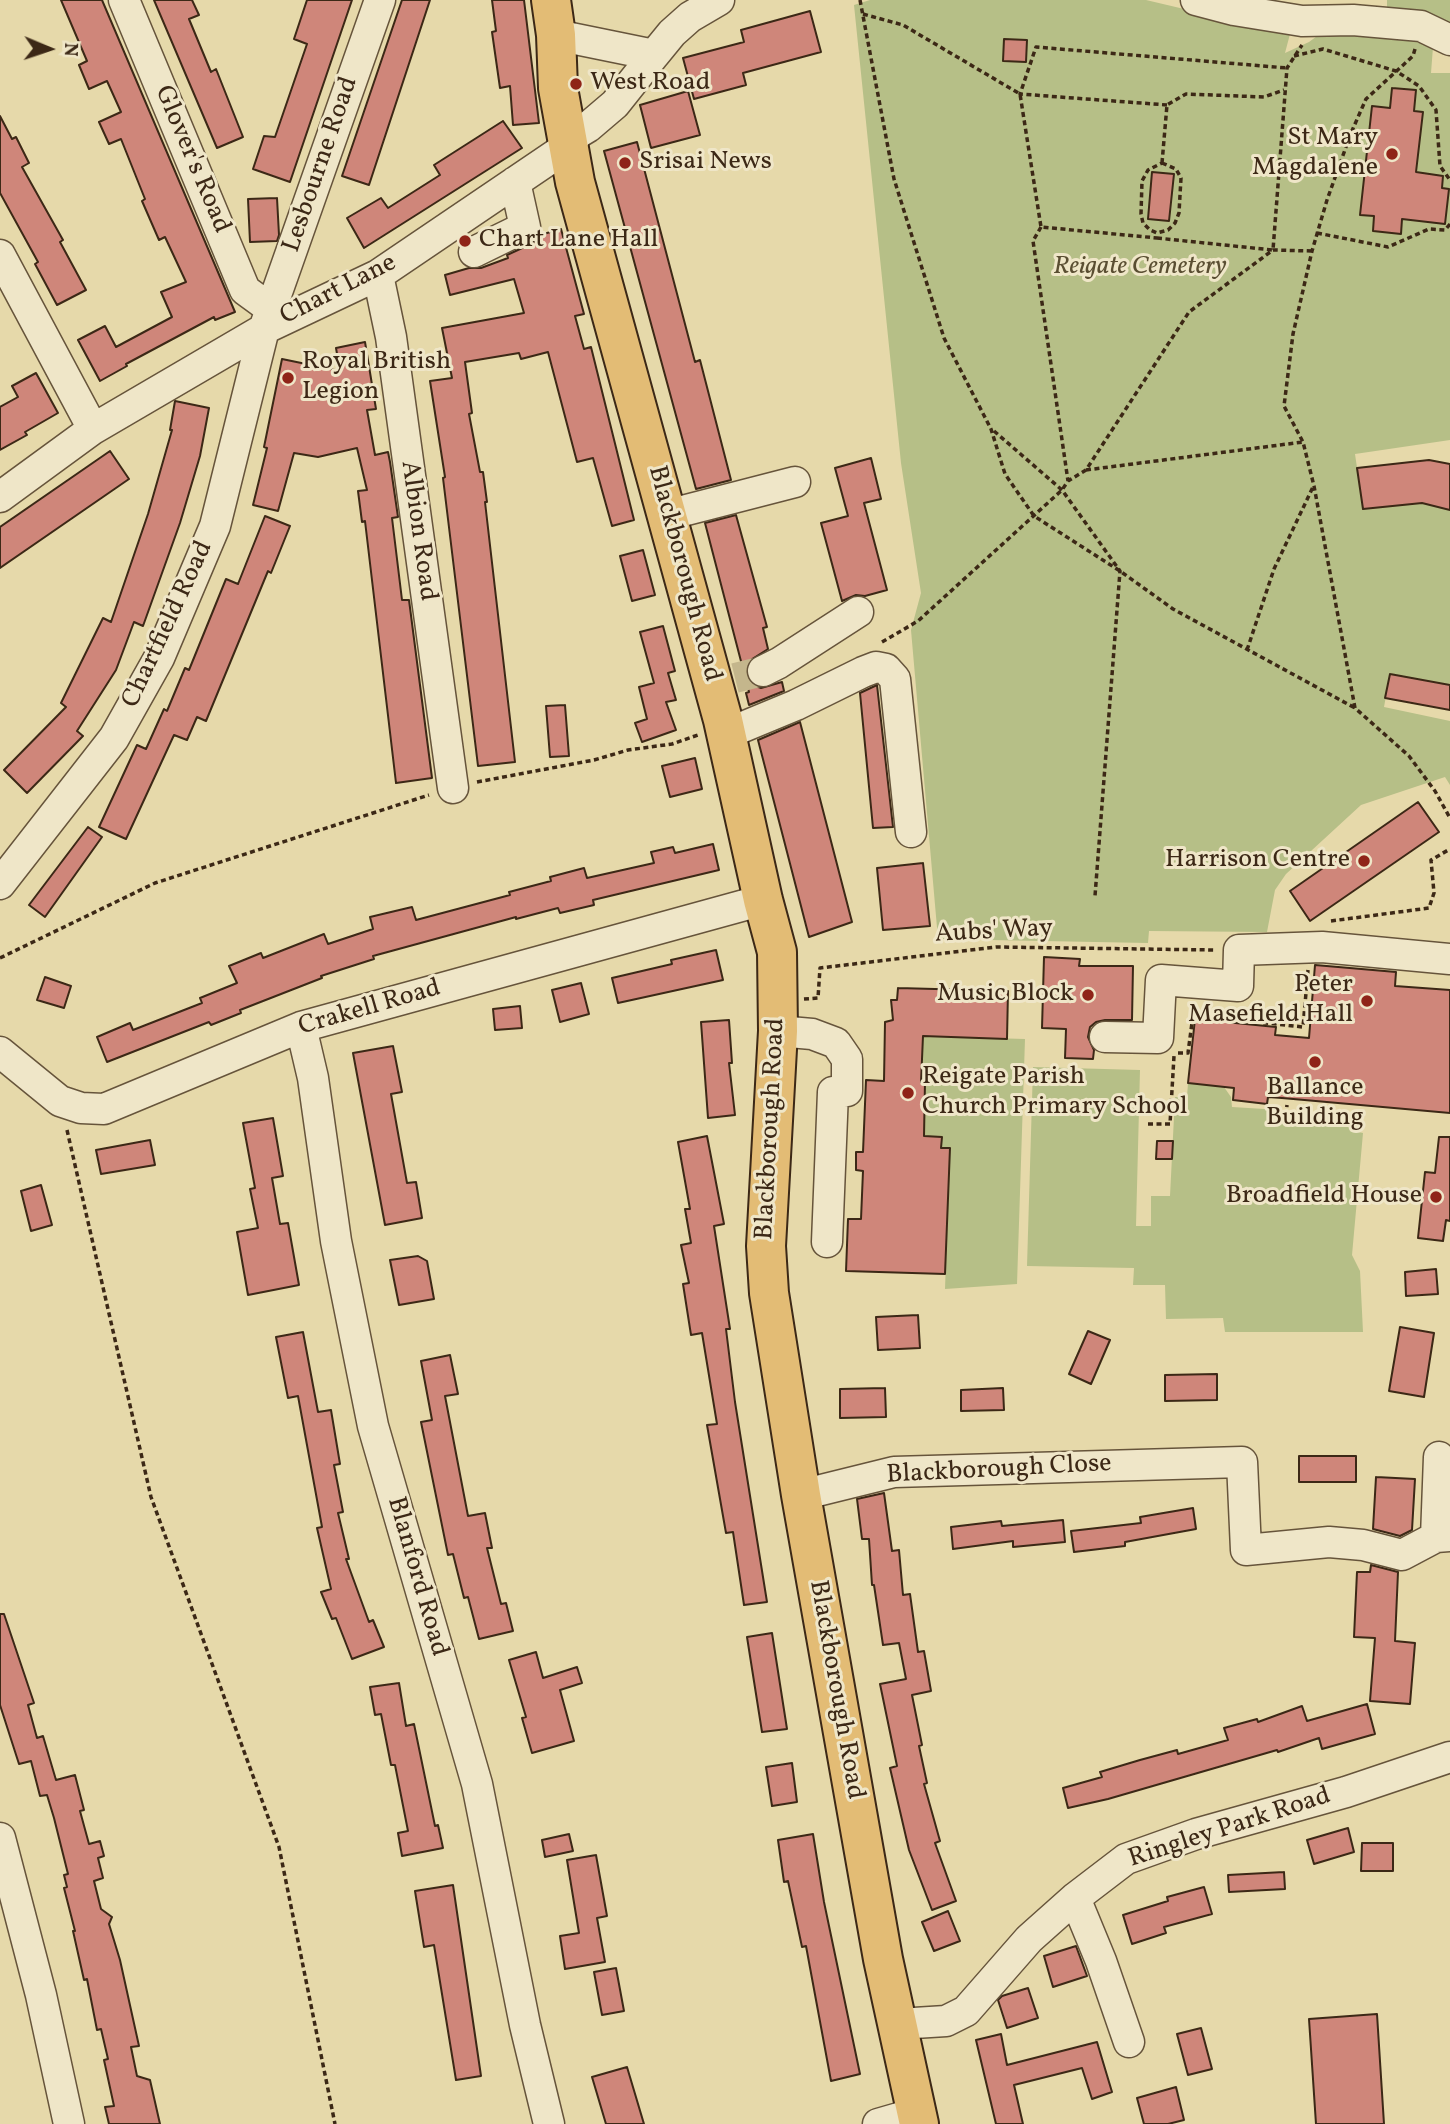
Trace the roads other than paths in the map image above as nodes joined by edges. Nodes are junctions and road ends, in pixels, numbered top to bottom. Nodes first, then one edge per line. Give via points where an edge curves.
1 (124, 0) edge
2 (380, 0) edge
3 (719, 0) edge
4 (1196, 0) edge
5 (1265, 8) edge
6 (554, 18) edge
7 (1450, 40) edge
8 (654, 55) junction
9 (567, 147) junction
10 (515, 182) junction
11 (474, 252) dead end
12 (0, 255) edge
13 (378, 275) junction
14 (267, 319) junction
15 (93, 429) junction
16 (795, 482) dead end
17 (0, 497) edge
18 (667, 515) junction
19 (858, 612) dead end
20 (732, 698) junction
21 (453, 788) road end
22 (911, 832) dead end
23 (0, 884) edge
24 (763, 900) junction
25 (1450, 960) edge
26 (778, 1016) junction
27 (301, 1027) junction
28 (1105, 1037) dead end
29 (0, 1052) edge
30 (827, 1242) dead end
31 (1439, 1457) dead end
32 (801, 1495) junction
33 (1443, 1537) edge
34 (1450, 1757) edge
35 (0, 1838) edge
36 (1075, 1898) junction
37 (898, 2024) junction
38 (1129, 2042) dead end
39 (917, 2119) edge
40 (69, 2124) edge
41 (549, 2124) edge
42 (878, 2124) edge

1 - 14 street, Glover's Road via 245,290
2 - 14 street, Lesbourne Road
3 - 8 street, Chart Lane via 690,17
4 - 5 street
5 - 7 street via 1302,20 1421,26
6 - 8 street
6 - 9 main road
8 - 9 street, Chart Lane via 615,104
9 - 10 street, Chart Lane
9 - 18 main road, Blackborough Road
10 - 11 street via 525,227
10 - 13 street, Chart Lane
12 - 15 street
13 - 14 street, Chart Lane
13 - 21 street, Albion Road via 391,337
14 - 15 street, Chart Lane
14 - 23 street, Chartfield Road via 215,526 159,658 114,738
15 - 17 street, Chart Lane
16 - 18 street
18 - 20 main road, Blackborough Road
19 - 20 street
20 - 22 street via 796,705 863,672 886,669 895,679
20 - 24 main road, Blackborough Road
24 - 26 main road, Blackborough Road via 777,952
24 - 27 street, Crakell Road
25 - 28 street via 1316,947 1239,950 1238,986 1161,981 1158,1038
26 - 30 street via 836,1043 847,1059 847,1091 833,1092
26 - 32 main road, Blackborough Road via 766,1246 769,1293
27 - 29 street, Crakell Road via 104,1109 60,1101
27 - 41 street, Blanford Road via 373,1426 477,1784
31 - 33 street
32 - 33 street, Blackborough Close via 894,1472 1242,1462 1246,1550 1329,1542 1402,1555
32 - 37 main road, Blackborough Road
34 - 36 street, Ringley Park Road via 1126,1858
35 - 40 street
36 - 37 street, Ringley Park Road via 1029,1939 966,2011 946,2021
36 - 38 street
37 - 39 main road, Blackborough Road
39 - 42 street

